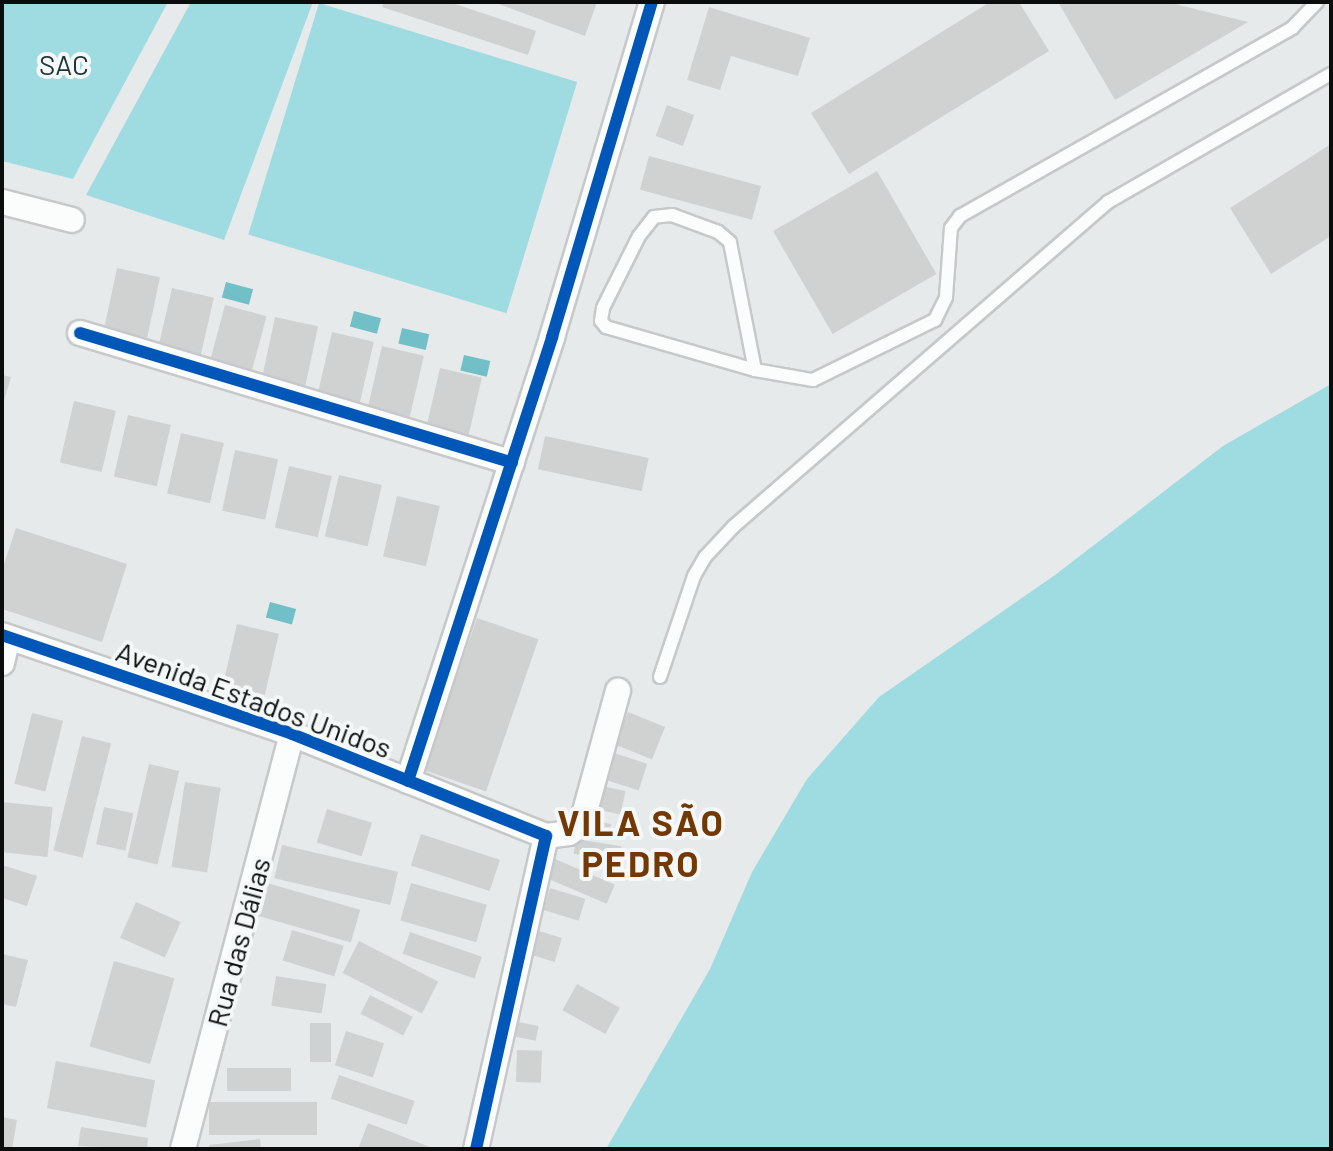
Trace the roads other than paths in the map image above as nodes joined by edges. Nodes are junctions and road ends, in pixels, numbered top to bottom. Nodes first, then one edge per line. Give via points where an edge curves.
1 (652, 2) edge
2 (1317, 2) edge
3 (1331, 74) edge
4 (2, 202) edge
5 (72, 220) dead end
6 (80, 333) dead end
7 (755, 370) junction
8 (512, 463) junction
9 (5, 636) edge
10 (2, 663) edge
11 (660, 677) dead end
12 (618, 691) dead end
13 (292, 734) junction
14 (408, 781) junction
15 (546, 836) junction
16 (183, 1149) edge
17 (476, 1149) edge

1 - 8 street
2 - 7 lane via 1292,28 960,216 949,237 944,307 927,326 813,380
3 - 11 lane via 1108,202 734,526 694,576
4 - 5 street
6 - 8 street
7 - 7 lane via 614,332 601,321 633,248 654,217 672,215 718,232 730,242
8 - 14 street
9 - 10 street
9 - 13 street, Avenida Estados Unidos
12 - 15 street via 579,826
13 - 14 street, Avenida Estados Unidos
13 - 16 street, Rua das Dálias
14 - 15 street, Avenida Estados Unidos
15 - 17 street

